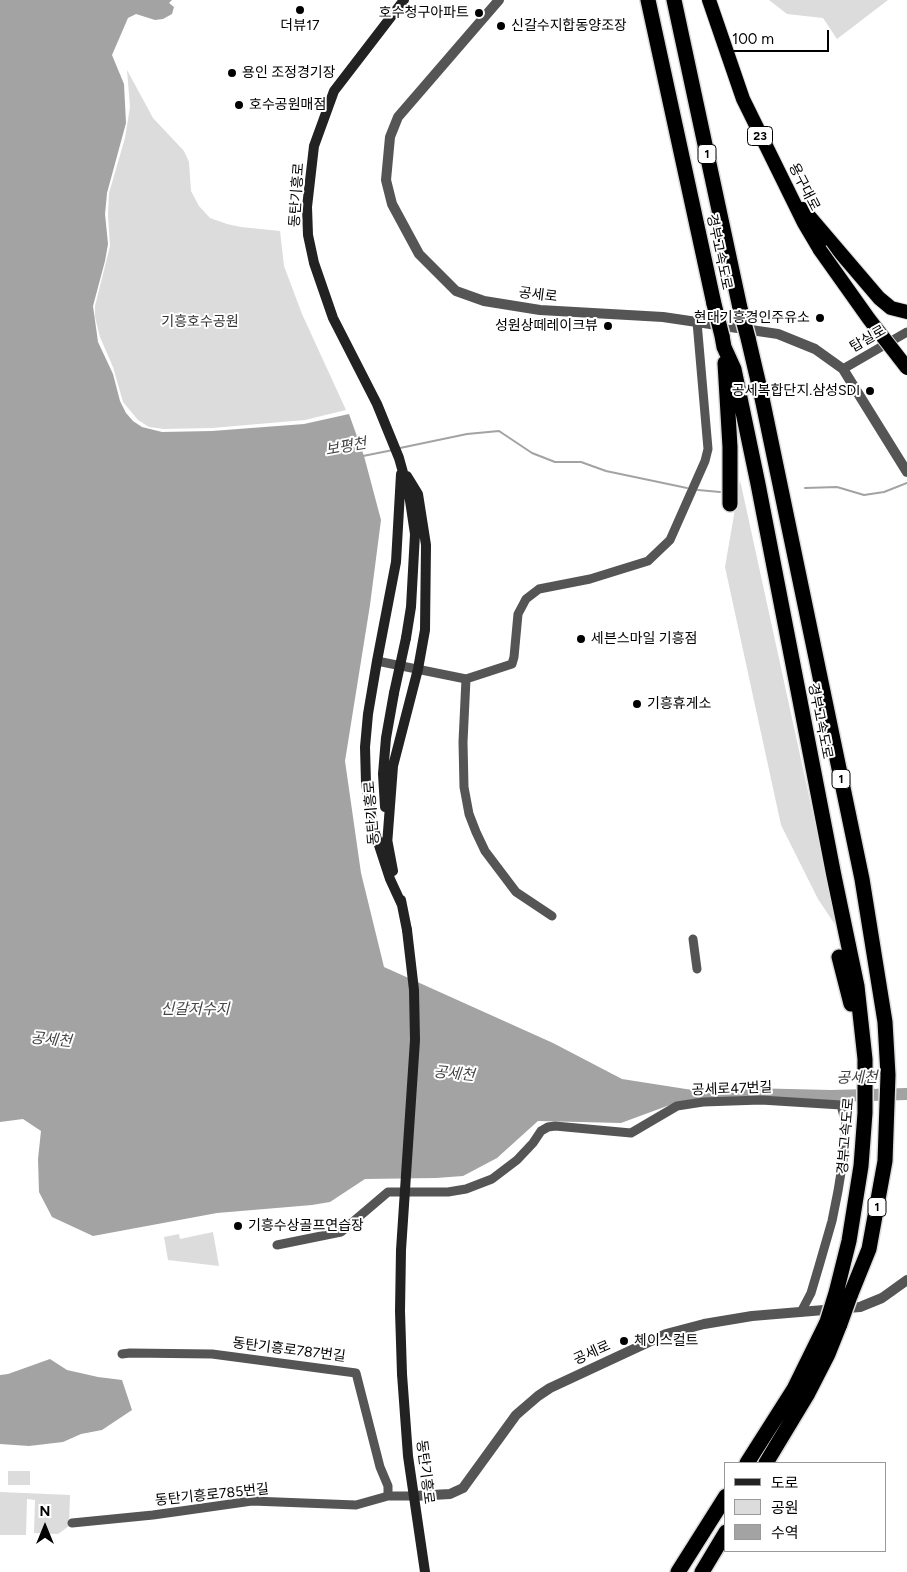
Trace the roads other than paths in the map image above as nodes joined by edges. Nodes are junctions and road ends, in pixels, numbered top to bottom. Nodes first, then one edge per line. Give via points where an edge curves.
1 (404, 0) edge
2 (499, 0) edge
3 (648, 0) edge
4 (674, 0) edge
5 (709, 0) edge
6 (788, 191) junction
7 (907, 312) edge
8 (696, 322) junction
9 (907, 332) edge
10 (723, 341) junction
11 (907, 368) edge
12 (843, 369) junction
13 (400, 462) junction
14 (906, 470) edge
15 (727, 503) dead end
16 (377, 661) junction
17 (418, 669) junction
18 (466, 679) junction
19 (387, 845) junction
20 (402, 905) junction
21 (552, 916) dead end
22 (693, 939) dead end
23 (839, 957) dead end
24 (697, 969) dead end
25 (865, 1059) junction
26 (277, 1245) dead end
27 (907, 1280) edge
28 (843, 1294) junction
29 (801, 1312) junction
30 (833, 1323) junction
31 (122, 1354) dead end
32 (748, 1462) edge
33 (767, 1462) edge
34 (388, 1496) junction
35 (414, 1496) junction
36 (724, 1499) edge
37 (72, 1523) dead end
38 (724, 1535) edge
39 (425, 1572) edge
40 (678, 1572) edge
41 (702, 1572) edge

1 - 13 main road, 동탄기흥로 via 334,91 314,146 307,207 308,236 314,263 333,318 377,404
2 - 8 street, 공세로 via 398,117 390,137 386,180 392,204 419,254 456,292 484,301 540,310
3 - 10 highway, 경부고속도로 / 1, bridge
4 - 28 highway, 경부고속도로 / 1, bridge via 762,398 862,879 885,1022 888,1075 884,1161 869,1249
5 - 6 highway, 용구대로 / 23 via 743,99
6 - 7 highway via 878,298 891,308
6 - 11 highway, 용구대로 / 23, bridge via 820,250
8 - 12 street, 공세로 via 778,334 815,349
8 - 18 street via 708,449 670,540 648,561 590,579 539,589 526,599 518,614 512,664
9 - 12 street, 탑실로
10 - 15 highway via 730,484
10 - 25 highway, 경부고속도로 / 1 via 734,369 758,484 857,986
12 - 14 street, 공세로
13 - 16 main road via 396,562
13 - 17 main road via 418,494 426,545 425,630
13 - 19 main road, 동탄기흥로, bridge via 415,534 411,606 386,738 383,774
16 - 17 street
16 - 20 main road via 367,722 366,783 373,827
17 - 18 street
17 - 19 main road via 393,766
18 - 21 street via 464,787 469,814 485,851 516,892
19 - 20 main road, 동탄기흥로
20 - 35 main road, 동탄기흥로, bridge via 414,990 415,1040 400,1302 402,1374
22 - 24 street
23 - 25 highway
25 - 28 highway, 경부고속도로 / 1 via 866,1113
26 - 29 street, 공세로47번길 via 341,1232 388,1192 448,1192 492,1179 517,1160 548,1127 631,1133 677,1106 703,1102 761,1100 841,1105 846,1124 838,1192 811,1293
27 - 29 street, 공세로 via 882,1298 860,1307
28 - 30 highway, 경부고속도로 / 1, bridge
29 - 35 street, 공세로 via 752,1316 666,1334 575,1376 544,1392 516,1415 463,1488 450,1494
30 - 32 highway, 경부고속도로 / 1
30 - 33 highway, 경부고속도로 / 1 via 828,1354
31 - 34 street, 동탄기흥로787번길 via 212,1354 356,1373 380,1468 388,1486
34 - 35 street, 동탄기흥로785번길
34 - 37 street, 동탄기흥로785번길 via 356,1505 252,1501
35 - 39 main road, 동탄기흥로
36 - 40 highway
38 - 41 highway

